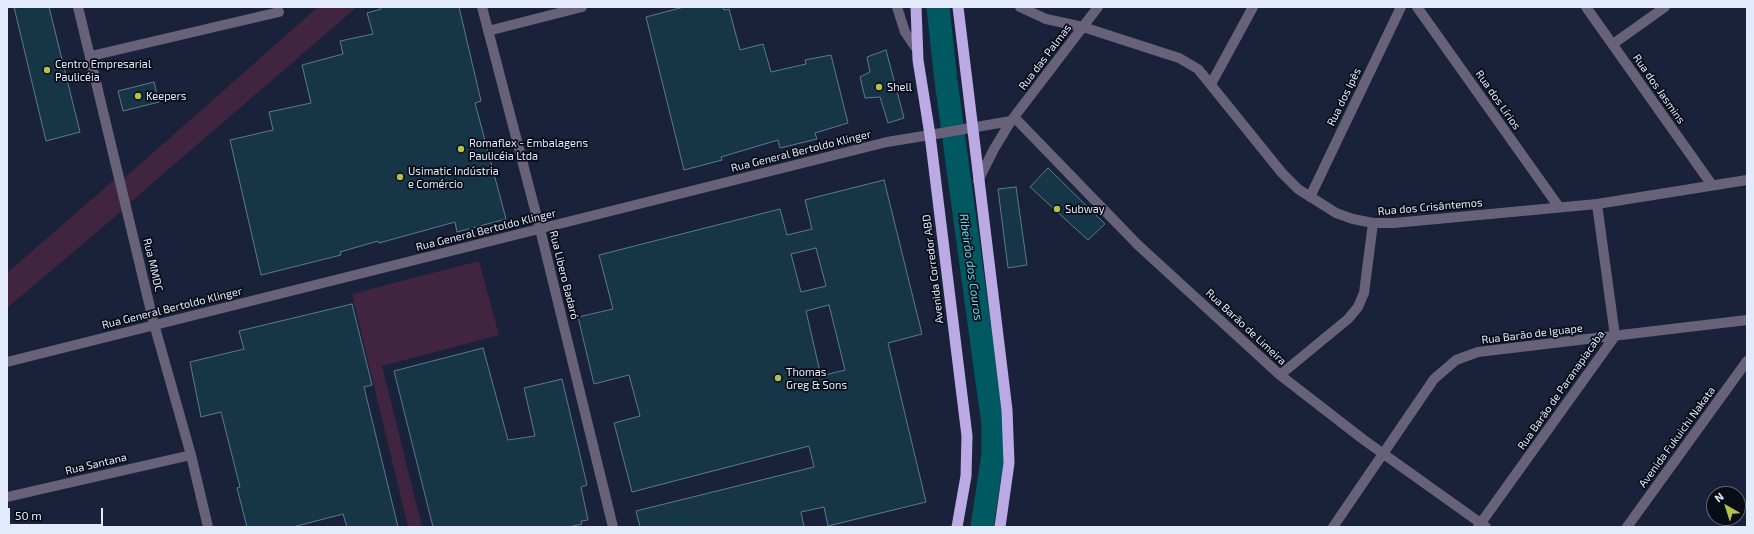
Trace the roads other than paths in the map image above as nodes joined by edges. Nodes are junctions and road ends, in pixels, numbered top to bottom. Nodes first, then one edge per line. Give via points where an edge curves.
1 (78, 7) edge
2 (482, 7) edge
3 (582, 7) edge
4 (897, 7) edge
5 (916, 7) edge
6 (958, 7) edge
7 (1020, 7) edge
8 (1098, 7) edge
9 (1253, 7) edge
10 (1401, 7) edge
11 (1417, 7) edge
12 (1586, 7) edge
13 (1665, 7) edge
14 (280, 12) dead end
15 (1083, 27) junction
16 (488, 31) junction
17 (1613, 44) junction
18 (918, 51) junction
19 (91, 56) junction
20 (1211, 84) junction
21 (1012, 119) junction
22 (968, 128) junction
23 (934, 134) junction
24 (1747, 180) edge
25 (978, 181) junction
26 (1712, 185) junction
27 (1310, 197) junction
28 (1597, 204) junction
29 (1559, 207) junction
30 (1373, 223) junction
31 (540, 229) junction
32 (1747, 320) edge
33 (154, 324) junction
34 (1616, 336) junction
35 (1747, 361) edge
36 (7, 362) edge
37 (1280, 375) junction
38 (1383, 453) junction
39 (191, 456) junction
40 (7, 497) edge
41 (1481, 526) edge
42 (208, 527) edge
43 (613, 527) edge
44 (957, 527) edge
45 (1000, 527) edge
46 (1333, 527) edge
47 (1627, 527) edge

1 - 19 street, Rua MMDC
2 - 16 street, Rua Libero Badaró
3 - 16 street
4 - 18 street via 905,32
5 - 18 highway, Avenida Corredor ABD
6 - 22 highway
7 - 15 street, Rua dos Crisântemos via 1046,19
8 - 15 street, Rua das Palmas
9 - 20 street
10 - 27 street, Rua dos Ipês
11 - 29 street, Rua dos Lírios
12 - 17 street, Rua dos Jasmins
13 - 17 street
14 - 19 street
15 - 20 street, Rua dos Crisântemos via 1179,58 1198,70
15 - 21 street, Rua das Palmas
16 - 31 street, Rua Libero Badaró
17 - 26 street, Rua dos Jasmins
18 - 23 highway, Avenida Corredor ABD
19 - 33 street, Rua MMDC
20 - 27 street, Rua dos Crisântemos via 1282,173
21 - 22 street
21 - 25 street, Rua das Palmas
21 - 37 street, Rua Barão de Limeira via 1138,245
22 - 23 street, Rua General Bertoldo Klinger
22 - 25 highway
23 - 31 street, Rua General Bertoldo Klinger via 887,142
23 - 44 highway, Avenida Corredor ABD via 967,436 966,476
24 - 26 street, Rua dos Crisântemos
25 - 45 highway via 1007,410 1009,463
26 - 28 street, Rua dos Crisântemos
27 - 30 street, Rua dos Crisântemos via 1336,214
28 - 29 street, Rua dos Crisântemos
28 - 34 street, Rua Barão de Paranapiacaba
29 - 30 street, Rua dos Crisântemos
30 - 37 street via 1364,293 1358,307 1348,319
31 - 33 street, Rua General Bertoldo Klinger
31 - 43 street, Rua Libero Badaró
32 - 34 street, Rua Barão de Iguape
33 - 36 street, Rua General Bertoldo Klinger
33 - 39 street, Rua MMDC
34 - 38 street, Rua Barão de Iguape via 1478,352 1456,360 1434,379
34 - 41 street, Rua Barão de Paranapiacaba
35 - 47 street, Avenida Fukuichi Nakata
37 - 38 street, Rua Barão de Limeira
38 - 41 street, Rua Barão de Limeira
38 - 46 street, Rua Barão de Iguape
39 - 40 street, Rua Santana
39 - 42 street, Rua MMDC

